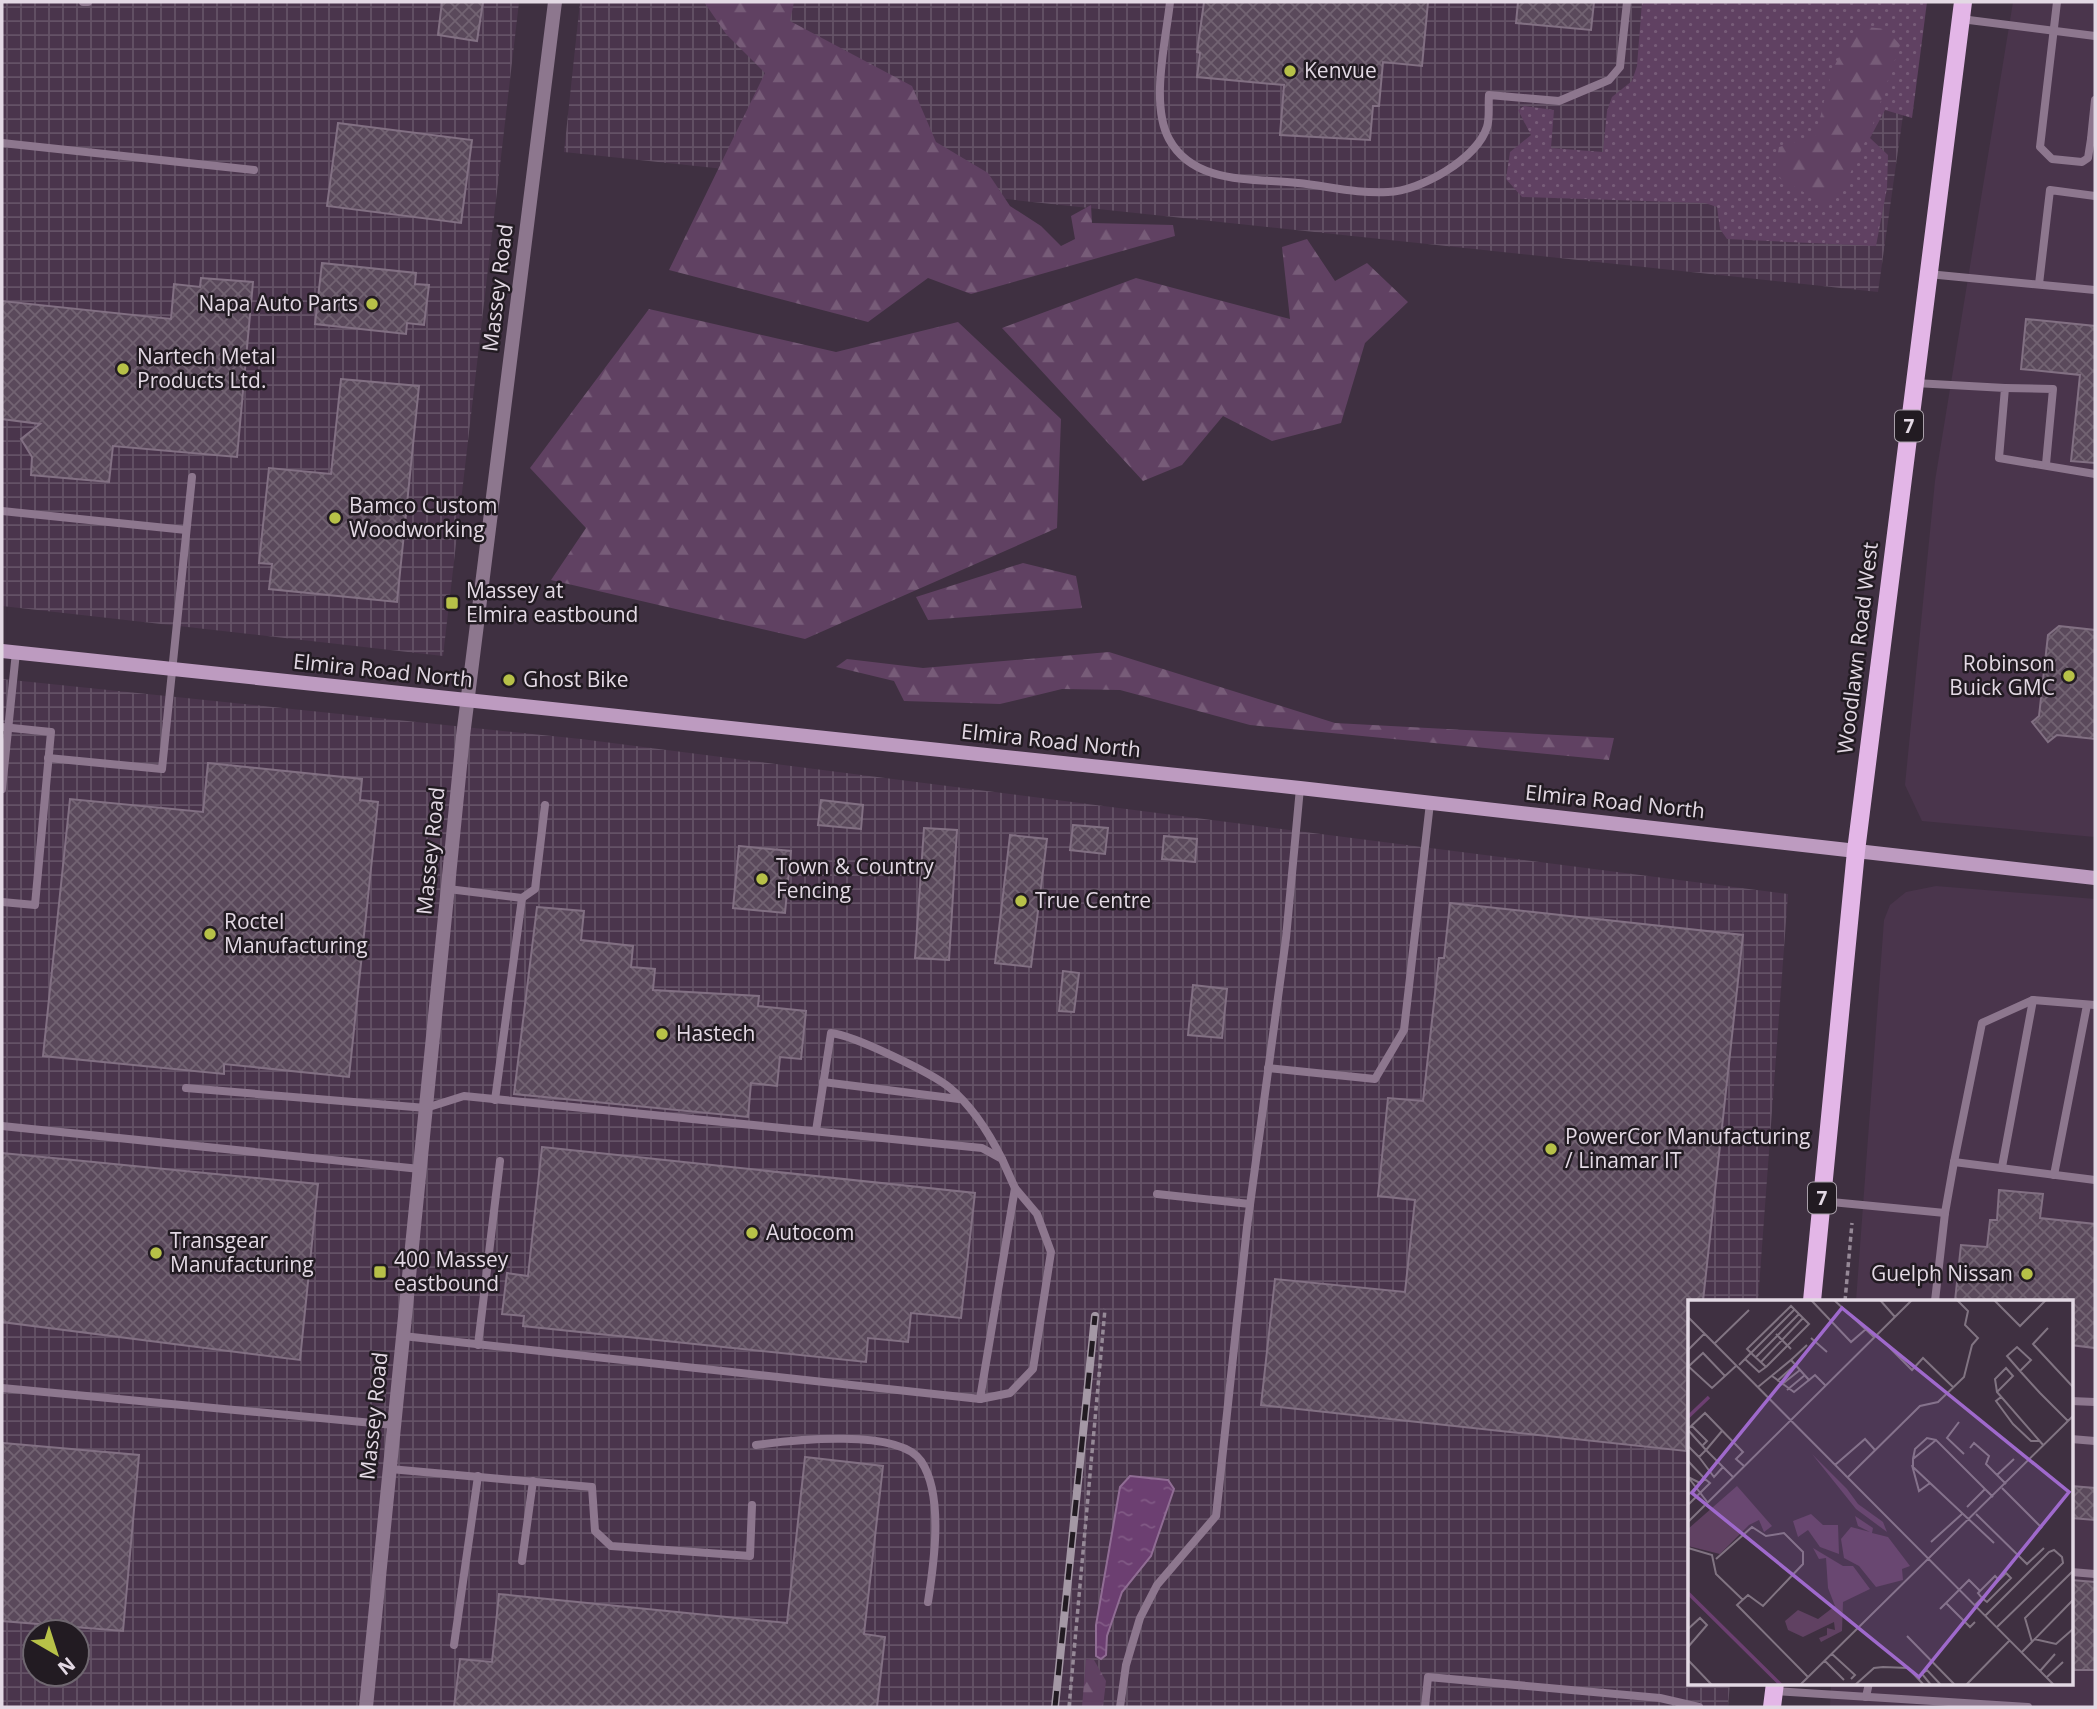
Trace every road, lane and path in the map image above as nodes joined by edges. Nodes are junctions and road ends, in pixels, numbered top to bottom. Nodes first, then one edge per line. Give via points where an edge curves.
1 (83, 2) edge
2 (88, 2) edge
3 (555, 2) edge
4 (1170, 2) edge
5 (1627, 2) edge
6 (2057, 2) edge
7 (1962, 10) edge
8 (2054, 30) junction
9 (2095, 36) edge
10 (2095, 100) edge
11 (2093, 139) edge
12 (2, 143) edge
13 (254, 170) dead end
14 (2095, 196) edge
15 (1928, 274) junction
16 (2039, 284) junction
17 (2095, 290) edge
18 (1915, 383) junction
19 (2005, 388) junction
20 (2046, 464) junction
21 (2095, 474) edge
22 (192, 477) dead end
23 (2, 512) edge
24 (186, 530) junction
25 (9, 651) edge
26 (172, 669) junction
27 (467, 701) junction
28 (5, 728) edge
29 (48, 758) junction
30 (1300, 788) junction
31 (2, 789) edge
32 (1430, 803) junction
33 (545, 805) dead end
34 (1856, 851) junction
35 (2095, 878) edge
36 (448, 889) junction
37 (522, 898) junction
38 (2, 902) edge
39 (2033, 1000) junction
40 (2091, 1005) edge
41 (1268, 1068) junction
42 (823, 1082) junction
43 (187, 1088) dead end
44 (959, 1099) junction
45 (495, 1100) junction
46 (426, 1108) junction
47 (2, 1126) edge
48 (816, 1131) junction
49 (1002, 1159) junction
50 (500, 1161) dead end
51 (1954, 1162) junction
52 (2002, 1167) junction
53 (420, 1169) junction
54 (2054, 1175) junction
55 (2095, 1180) edge
56 (1015, 1188) junction
57 (1157, 1194) dead end
58 (1821, 1201) junction
59 (1250, 1204) junction
60 (1945, 1213) junction
61 (1852, 1223) dead end
62 (1812, 1300) edge
63 (1845, 1300) edge
64 (1935, 1300) edge
65 (1105, 1309) dead end
66 (403, 1336) junction
67 (478, 1345) junction
68 (2, 1388) edge
69 (980, 1399) junction
70 (2072, 1401) edge
71 (2095, 1402) edge
72 (394, 1425) junction
73 (2072, 1439) edge
74 (2095, 1441) edge
75 (756, 1445) dead end
76 (390, 1469) junction
77 (478, 1476) junction
78 (533, 1481) junction
79 (752, 1505) dead end
80 (522, 1561) dead end
81 (2072, 1572) edge
82 (2095, 1574) edge
83 (928, 1602) dead end
84 (454, 1645) dead end
85 (1868, 1684) edge
86 (1774, 1694) edge
87 (1866, 1697) junction
88 (366, 1707) edge
89 (1069, 1707) edge
90 (1120, 1707) edge
91 (1425, 1707) edge
92 (1699, 1707) edge
93 (2028, 1707) edge

1 - 2 lane
3 - 27 street, Massey Road
4 - 5 lane via 1160,108 1168,136 1184,160 1210,174 1386,193 1422,185 1461,160 1487,127 1489,95 1559,101 1609,80 1620,67
6 - 8 lane
7 - 8 lane
7 - 15 main road, Woodlawn Road West / 7
8 - 9 lane
8 - 11 lane via 2040,147 2052,159 2082,162 2088,158
10 - 11 lane
12 - 13 lane
14 - 16 lane via 2050,190
15 - 16 lane
15 - 18 main road, Woodlawn Road West / 7
16 - 17 lane
18 - 19 lane
18 - 34 main road, Woodlawn Road West / 7
19 - 20 lane via 1999,458
19 - 20 lane via 2053,389
20 - 21 lane
22 - 24 lane
23 - 24 lane
24 - 26 lane
25 - 26 main road, Elmira Road North
25 - 28 lane
26 - 27 main road, Elmira Road North
26 - 29 lane via 162,769
27 - 30 main road, Elmira Road North
27 - 36 street, Massey Road
28 - 29 lane via 51,732
28 - 31 lane
29 - 38 lane via 35,905
30 - 32 main road, Elmira Road North
30 - 41 lane
32 - 34 main road, Elmira Road North
32 - 41 lane via 1404,1030 1375,1080
33 - 37 lane via 535,889
34 - 35 main road, Elmira Road North
34 - 58 main road, Woodlawn Road West / 7
36 - 37 lane
36 - 46 street, Massey Road
37 - 45 lane
39 - 40 lane
39 - 51 lane via 1982,1023
39 - 52 lane
40 - 54 lane
41 - 59 lane
42 - 44 lane
42 - 44 lane via 831,1034 840,1034 928,1076
42 - 48 lane
43 - 46 lane
44 - 49 lane via 987,1129
45 - 46 lane via 464,1096
45 - 48 lane
46 - 53 street, Massey Road
47 - 53 lane
48 - 49 lane via 982,1148
49 - 56 lane
50 - 67 lane
51 - 52 lane
51 - 60 lane
52 - 54 lane
53 - 66 street, Massey Road
54 - 55 lane
56 - 69 lane
56 - 69 lane via 1037,1214 1051,1252 1033,1369 1010,1394
57 - 59 lane
58 - 60 lane
58 - 62 main road, Woodlawn Road West / 7
59 - 90 lane via 1216,1516 1157,1585 1139,1618
60 - 64 lane
61 - 63 path
65 - 89 path
66 - 67 lane
66 - 72 street, Massey Road
67 - 69 lane
68 - 72 lane
70 - 71 lane
72 - 76 street, Massey Road
73 - 74 lane
75 - 83 lane via 807,1438 894,1443 920,1459 932,1484 936,1557
76 - 77 lane
76 - 88 street, Massey Road
77 - 78 lane
77 - 84 lane
78 - 79 lane via 592,1487 595,1531 611,1546 750,1556
78 - 80 lane
81 - 82 lane
85 - 87 lane
86 - 87 lane
87 - 93 lane
91 - 92 lane via 1428,1677 1660,1698

